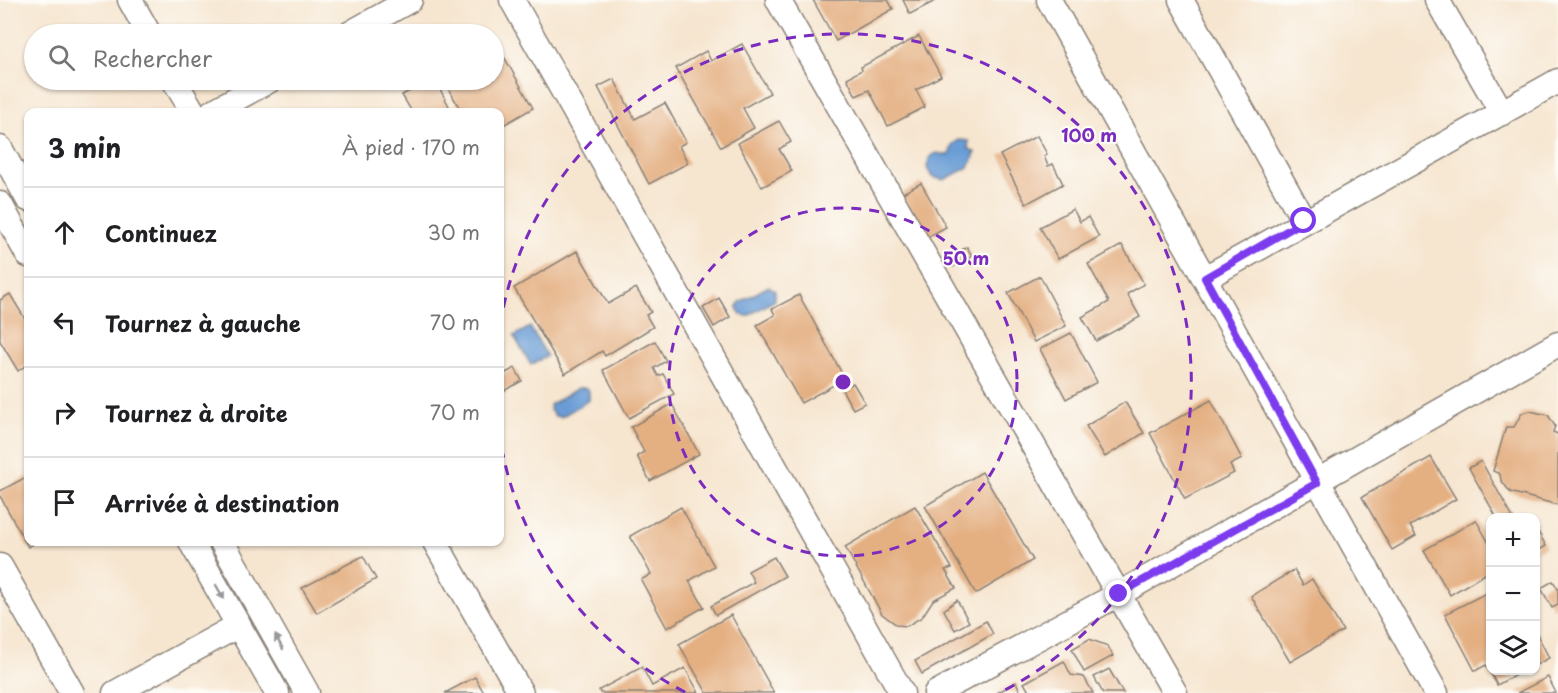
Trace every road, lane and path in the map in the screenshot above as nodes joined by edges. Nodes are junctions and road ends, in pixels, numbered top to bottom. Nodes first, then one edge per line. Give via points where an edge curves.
1 (130, 0) edge
2 (410, 0) edge
3 (512, 0) edge
4 (778, 0) edge
5 (1049, 0) edge
6 (1437, 0) edge
7 (1185, 1) edge
8 (143, 24) edge
9 (367, 24) edge
10 (1558, 81) edge
11 (180, 90) edge
12 (252, 90) edge
13 (191, 108) edge
14 (219, 108) edge
15 (1502, 113) junction
16 (0, 148) edge
17 (24, 192) edge
18 (10, 218) edge
19 (1304, 221) junction
20 (24, 247) edge
21 (1205, 278) junction
22 (1558, 344) edge
23 (1317, 483) junction
24 (193, 546) edge
25 (224, 546) edge
26 (437, 546) edge
27 (0, 566) edge
28 (1119, 594) junction
29 (239, 625) junction
30 (72, 693) edge
31 (116, 693) edge
32 (277, 693) edge
33 (307, 693) edge
34 (521, 693) edge
35 (902, 693) edge
36 (936, 693) edge
37 (1175, 693) edge
38 (1436, 693) edge

1 - 8 street
2 - 9 street
3 - 35 street
4 - 28 street
5 - 21 street
6 - 15 street
7 - 19 street
10 - 15 street
11 - 13 street
12 - 14 street
15 - 19 street
16 - 17 street
18 - 20 street
19 - 21 street
21 - 23 street
22 - 23 street
23 - 28 street
23 - 38 street
24 -> 29 street
33 -> 25 street
26 - 34 street
27 - 30 street
28 - 36 street
28 - 37 street
29 - 31 street
29 - 32 street

